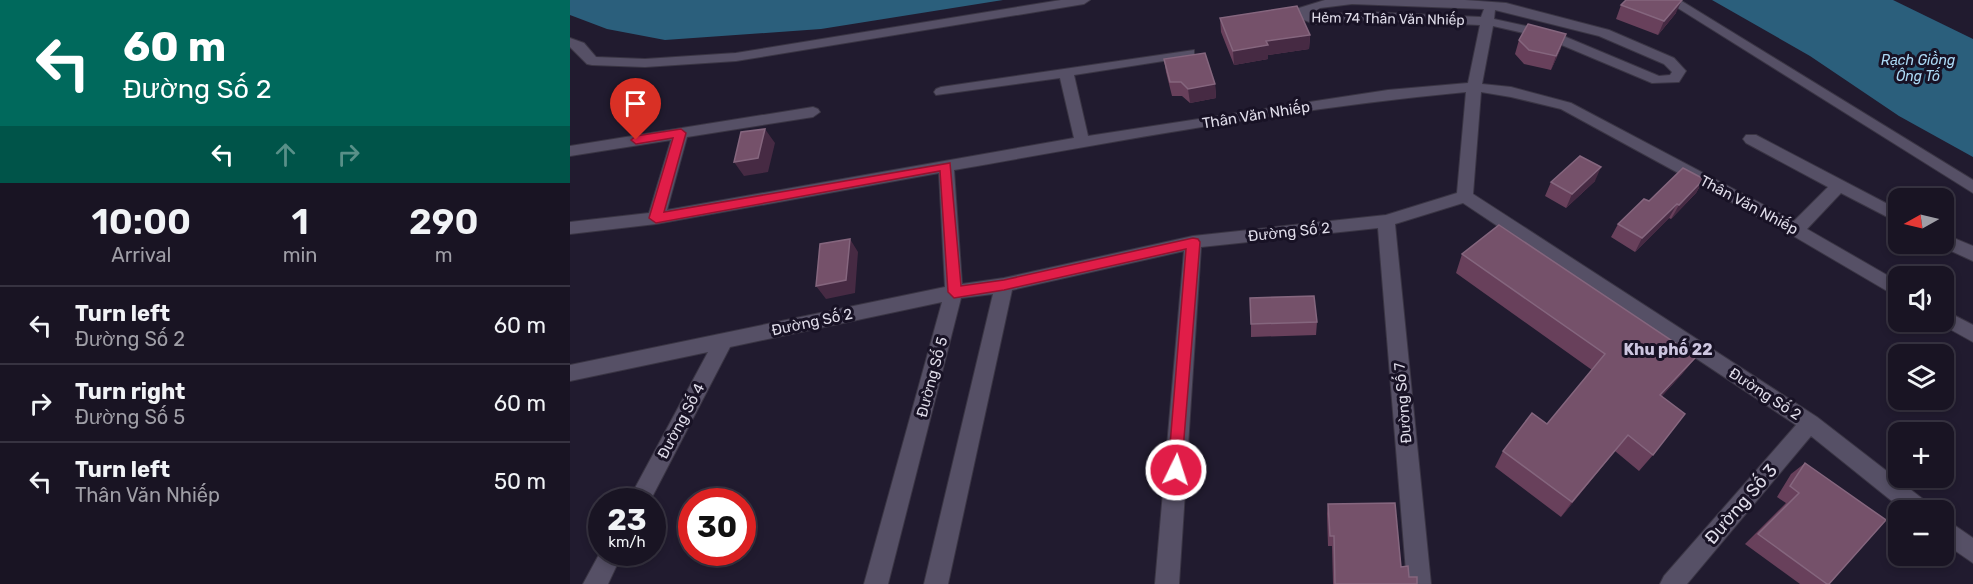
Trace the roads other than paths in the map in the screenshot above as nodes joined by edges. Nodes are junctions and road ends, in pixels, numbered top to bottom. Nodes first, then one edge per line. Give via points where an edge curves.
1 (1084, 0) edge
2 (1671, 0) edge
3 (1490, 4) junction
4 (1487, 21) junction
5 (570, 42) edge
6 (1189, 53) edge
7 (1065, 73) junction
8 (1474, 87) junction
9 (941, 92) dead end
10 (813, 112) dead end
11 (681, 133) junction
12 (1752, 139) dead end
13 (1082, 142) junction
14 (570, 151) edge
15 (946, 166) junction
16 (1838, 186) junction
17 (1973, 188) edge
18 (1465, 196) junction
19 (1888, 211) edge
20 (656, 218) junction
21 (1386, 221) junction
22 (570, 228) edge
23 (1796, 230) junction
24 (1193, 242) junction
25 (1954, 245) edge
26 (1973, 254) edge
27 (1888, 284) edge
28 (1004, 285) junction
29 (954, 292) junction
30 (1954, 323) edge
31 (1973, 334) edge
32 (724, 340) junction
33 (570, 374) edge
34 (1810, 423) junction
35 (646, 488) edge
36 (1907, 500) edge
37 (1954, 537) edge
38 (1973, 552) edge
39 (605, 566) edge
40 (595, 584) edge
41 (876, 584) edge
42 (936, 584) edge
43 (1167, 584) edge
44 (1419, 584) edge
45 (1672, 584) edge

1 - 5 street via 736,57 645,63 592,61
2 - 17 street
3 - 4 street, Hẻm 74 Thân Văn Nhiếp
3 - 4 street, Hẻm 74 Thân Văn Nhiếp via 1352,0 1304,11 1304,17 1314,20 1367,16
3 - 4 street, Hẻm 74 Thân Văn Nhiếp via 1604,33 1669,61 1679,71 1674,79 1657,80 1549,35
4 - 8 street, Hẻm 74 Thân Văn Nhiếp
6 - 7 street
7 - 9 street
7 - 13 street
8 - 13 street, Thân Văn Nhiếp via 1388,95
8 - 18 street, Hẻm 74 Thân Văn Nhiếp
8 - 23 street, Thân Văn Nhiếp via 1566,106
10 - 11 street
11 - 14 street
11 - 20 street
12 - 16 street
13 - 15 street, Thân Văn Nhiếp
15 - 20 street, Thân Văn Nhiếp
15 - 29 street, Đường Số 5
16 - 19 street
16 - 23 street
18 - 21 street, Đường Số 2
18 - 34 street, Đường Số 2
20 - 22 street, Thân Văn Nhiếp
21 - 24 street, Đường Số 2
21 - 44 street, Đường Số 7
23 - 27 street, Thân Văn Nhiếp
24 - 28 street, Đường Số 2
24 - 43 street
25 - 26 street
28 - 29 street, Đường Số 2
28 - 42 street
29 - 32 street, Đường Số 2
29 - 41 street, Đường Số 5
30 - 31 street
32 - 33 street, Đường Số 2
32 - 35 street, Đường Số 4
34 - 36 street, Đường Số 2
34 - 45 street, Đường Số 3
37 - 38 street
39 - 40 street

